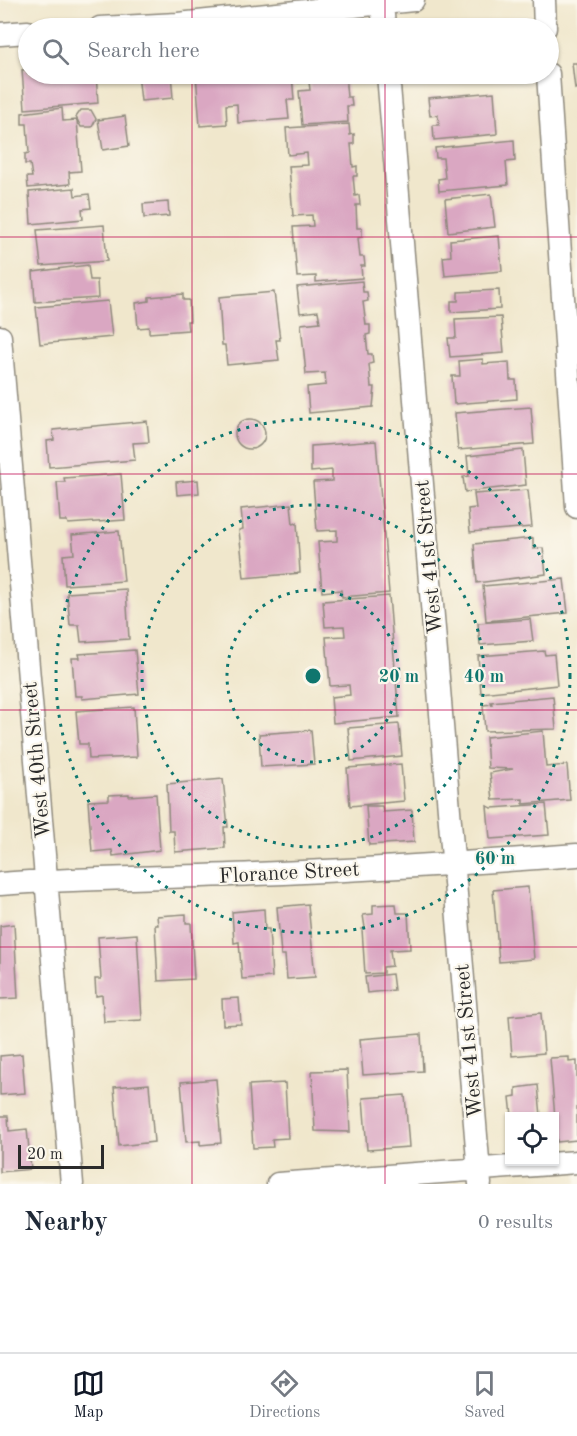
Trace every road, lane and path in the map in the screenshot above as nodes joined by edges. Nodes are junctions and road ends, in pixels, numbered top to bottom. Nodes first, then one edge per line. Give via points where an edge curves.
1 (413, 0) edge
2 (544, 0) edge
3 (382, 1) edge
4 (231, 18) edge
5 (383, 18) edge
6 (545, 18) edge
7 (18, 33) edge
8 (0, 34) edge
9 (389, 84) edge
10 (549, 84) edge
11 (0, 337) edge
12 (577, 507) edge
13 (577, 855) edge
14 (454, 864) junction
15 (46, 880) junction
16 (0, 884) edge
17 (577, 1162) edge
18 (480, 1176) edge
19 (72, 1184) edge
20 (278, 1184) edge

1 - 3 street
2 - 6 street
3 - 4 street
3 - 5 street
7 - 8 street
9 - 14 street, West 41st Street
10 - 12 street
11 - 15 street, West 40th Street
13 - 14 street, Florance Street
14 - 15 street, Florance Street
14 - 18 street, West 41st Street
15 - 16 street, Florance Street
15 - 19 street, West 40th Street
17 - 18 street
18 - 20 street

